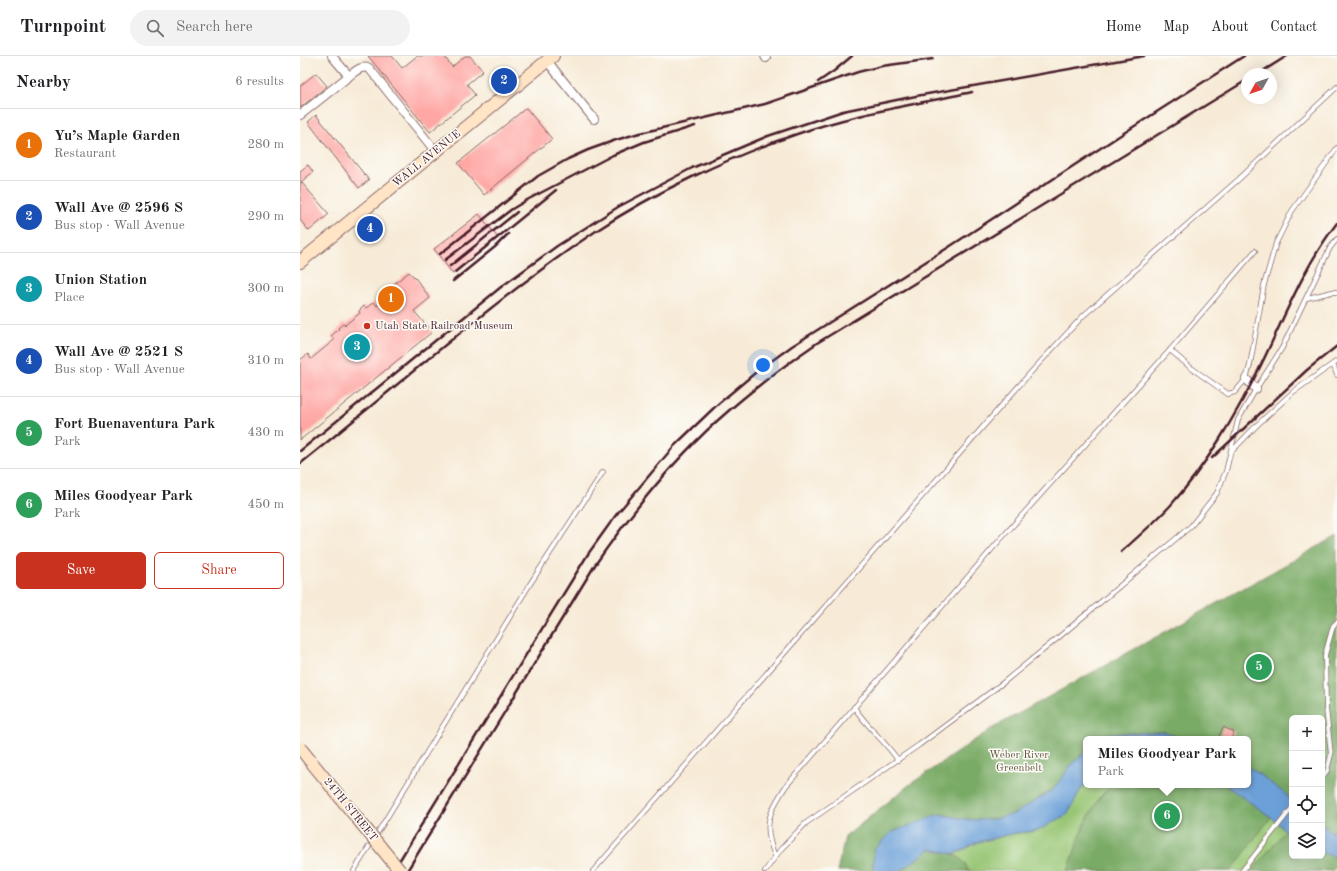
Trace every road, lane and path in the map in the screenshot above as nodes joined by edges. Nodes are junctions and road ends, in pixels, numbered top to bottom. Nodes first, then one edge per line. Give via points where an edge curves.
1 (332, 56) edge
2 (550, 58) edge
3 (349, 76) junction
4 (1337, 88) edge
5 (300, 115) edge
6 (594, 119) dead end
7 (1337, 148) edge
8 (436, 152) junction
9 (1337, 238) edge
10 (1255, 251) dead end
11 (300, 262) edge
12 (1337, 292) edge
13 (1307, 298) junction
14 (1170, 350) junction
15 (1335, 363) edge
16 (1337, 375) edge
17 (1246, 379) junction
18 (1256, 389) junction
19 (1231, 452) junction
20 (603, 472) dead end
21 (1337, 622) edge
22 (854, 707) junction
23 (300, 748) edge
24 (898, 760) junction
25 (1325, 773) edge
26 (1289, 811) edge
27 (775, 856) junction
28 (354, 871) edge
29 (400, 871) edge
30 (593, 871) edge
31 (765, 871) edge
32 (1242, 871) edge

1 - 3 street
2 - 6 street
2 - 8 main road, WALL AVENUE
3 - 5 street
3 - 8 street via 359,68 369,68
4 - 30 lane via 1239,179 1083,316
7 - 17 lane via 1292,211 1276,243 1264,285
8 - 11 main road, WALL AVENUE
9 - 13 lane
10 - 14 lane
12 - 13 lane
13 - 18 lane via 1282,348
14 - 17 lane via 1228,394 1236,392
14 - 22 lane
15 - 16 lane
15 - 19 lane via 1293,392
17 - 18 street
18 - 19 lane via 1238,420
19 - 24 lane via 1217,493 1191,526 1004,682
20 - 28 lane via 530,584
21 - 25 lane via 1333,626 1325,656 1326,708 1331,755
22 - 24 lane
22 - 27 lane via 786,786 773,806 767,826 769,842
23 - 29 main road, 24TH STREET, bridge
24 - 27 lane via 806,822
26 - 32 lane
27 - 31 lane

